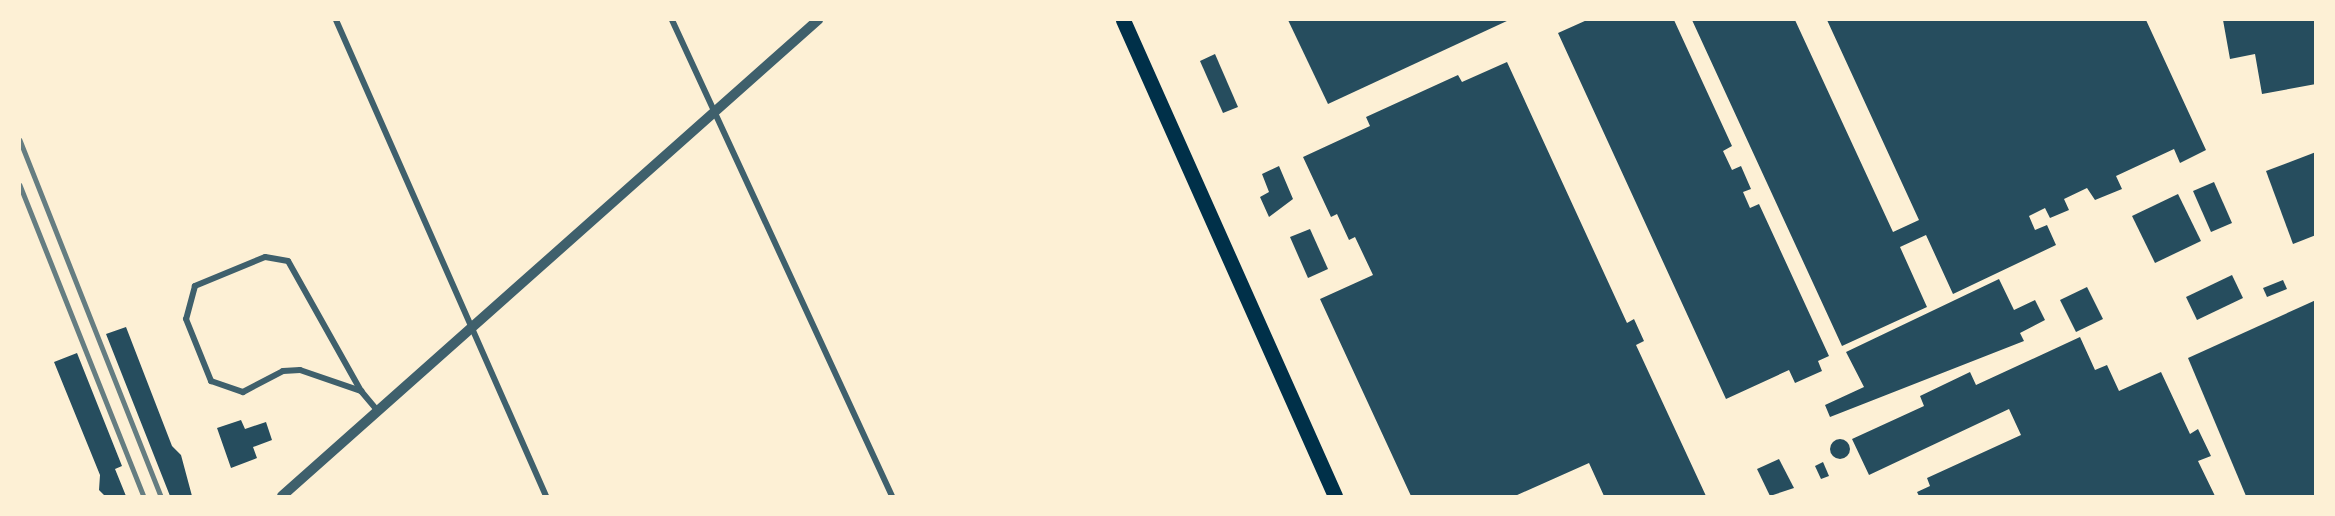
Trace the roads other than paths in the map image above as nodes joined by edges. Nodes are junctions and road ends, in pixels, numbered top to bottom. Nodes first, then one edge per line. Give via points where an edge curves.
1 (336, 20) edge
2 (672, 20) edge
3 (818, 20) edge
4 (1123, 20) edge
5 (712, 109) junction
6 (469, 327) junction
7 (361, 391) junction
8 (376, 411) junction
9 (282, 496) edge
10 (546, 496) edge
11 (892, 496) edge
12 (1335, 496) edge

1 - 6 street
2 - 5 street
3 - 5 street
4 - 12 main road
5 - 6 street
5 - 11 street
6 - 8 street
6 - 10 street
7 - 7 street via 300,370 283,371 243,392 211,381 186,319 195,286 265,257 288,261
7 - 8 street
8 - 9 street

